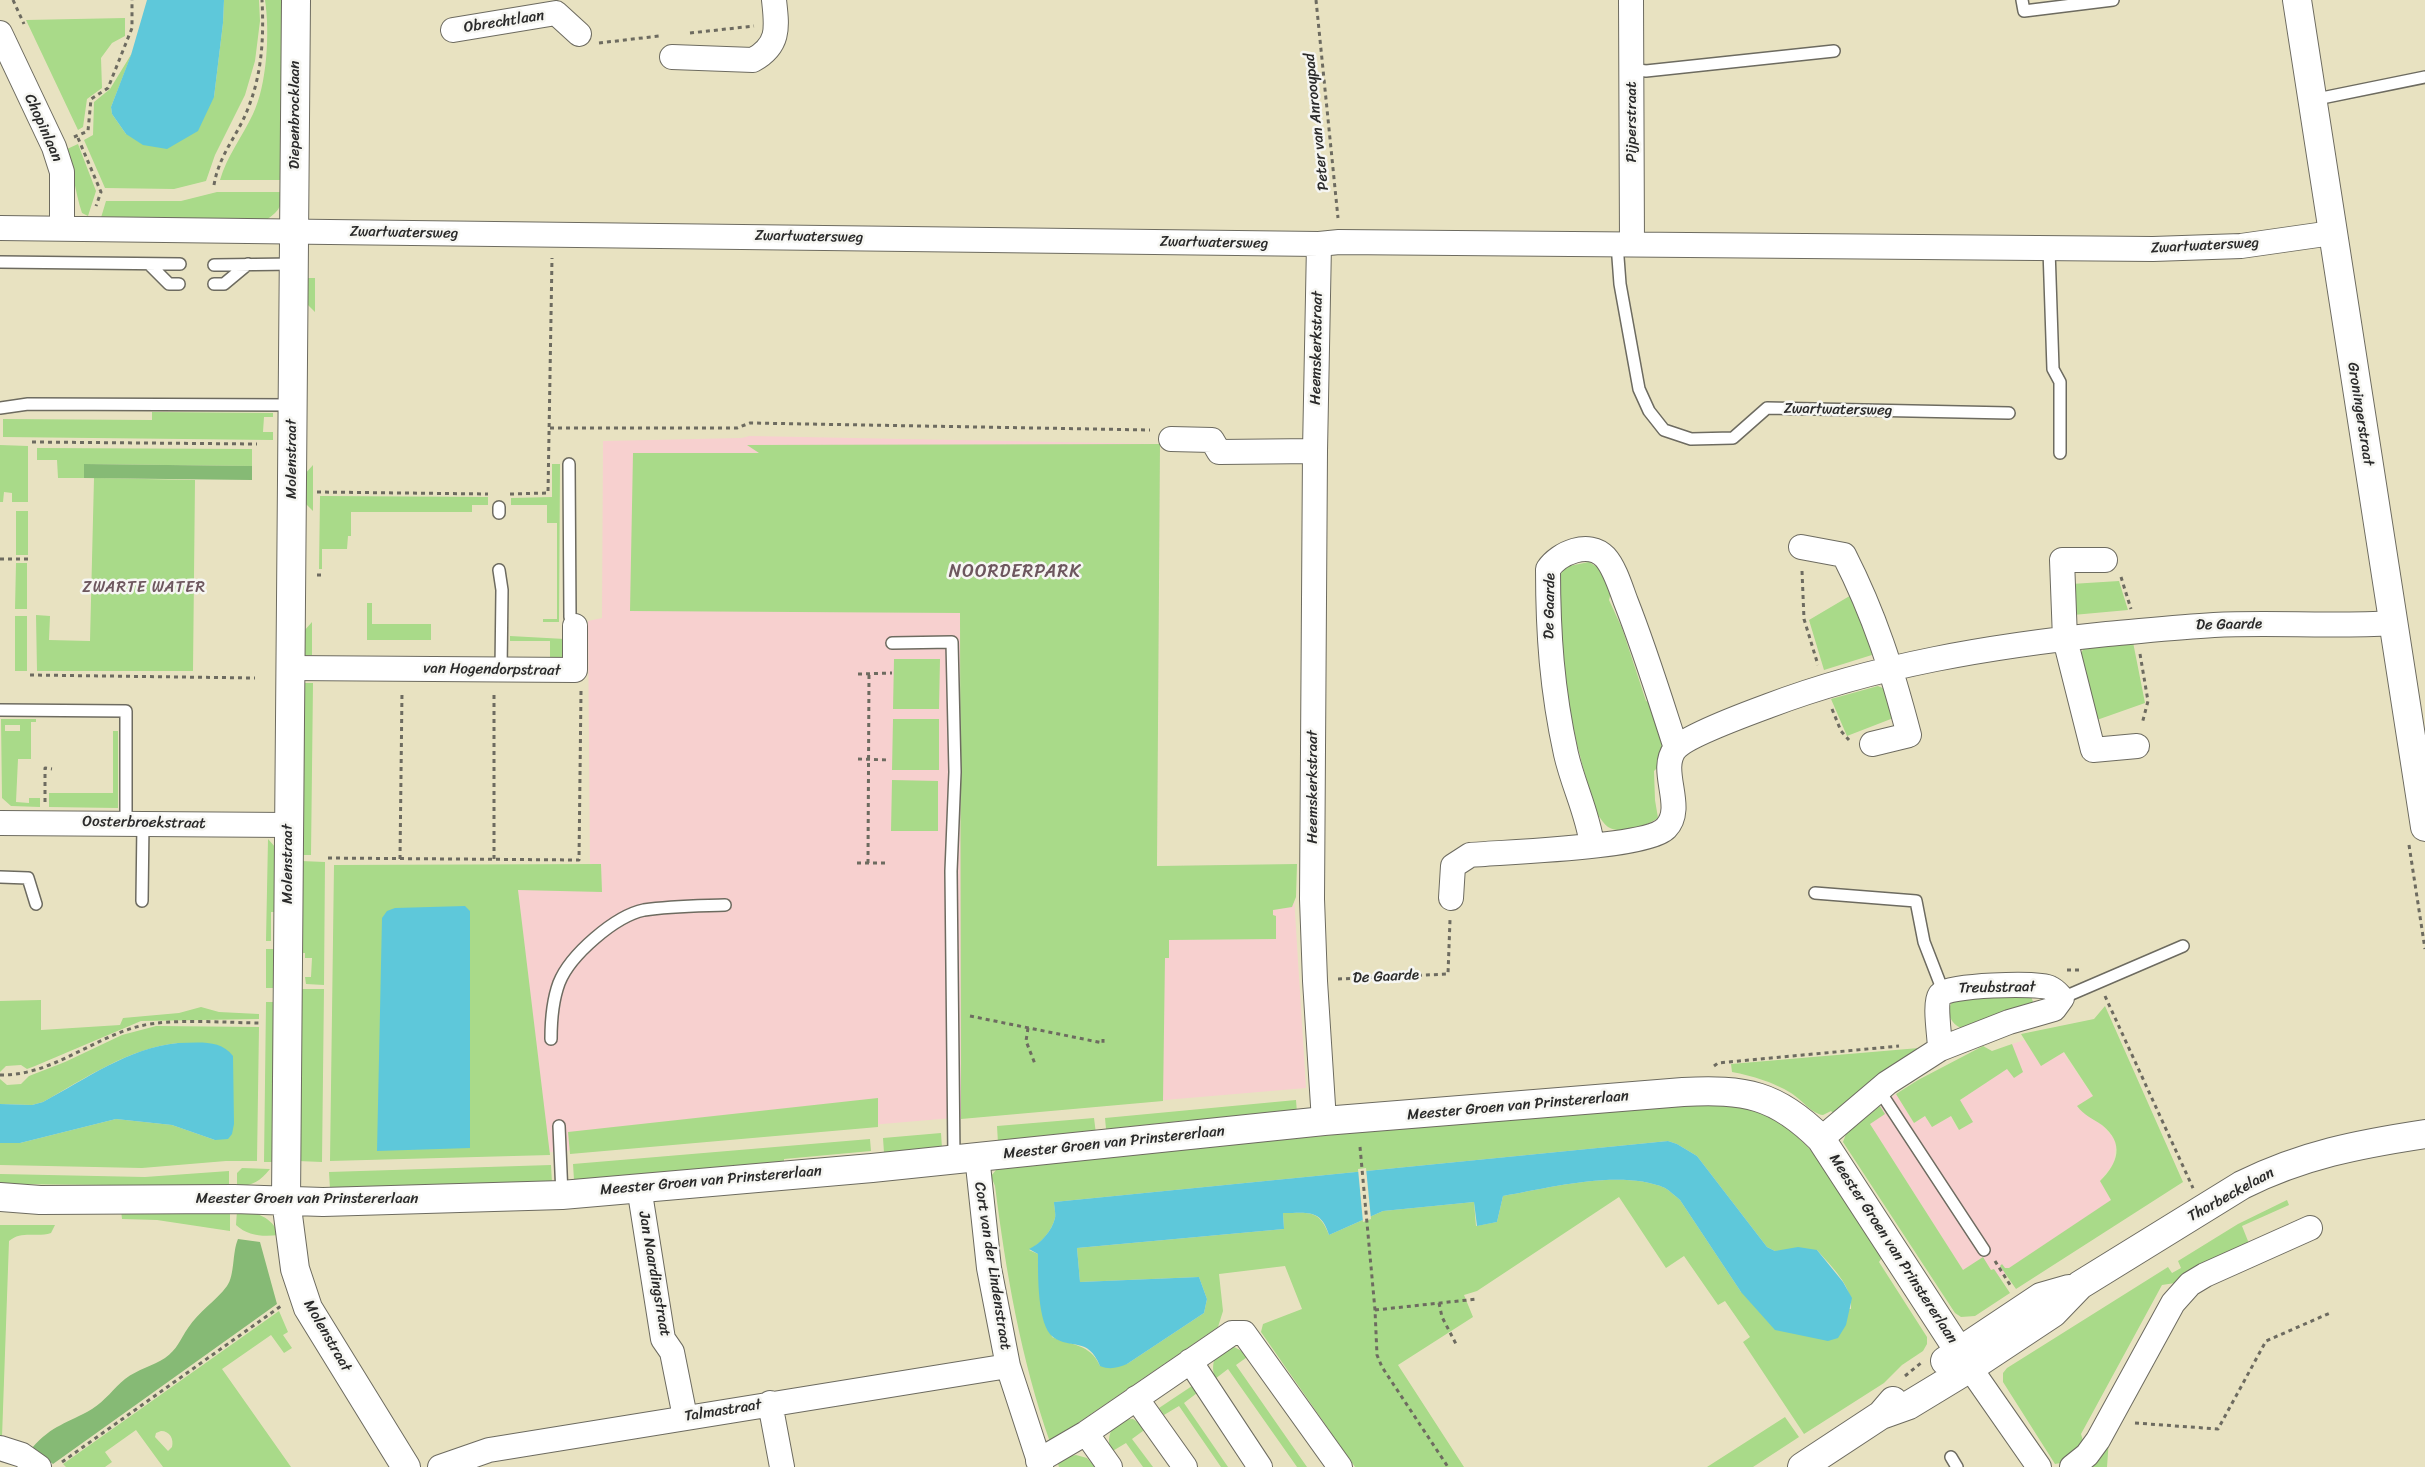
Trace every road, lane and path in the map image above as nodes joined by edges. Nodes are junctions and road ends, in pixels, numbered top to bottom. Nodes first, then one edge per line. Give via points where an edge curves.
1 (132, 0) edge
2 (262, 0) edge
3 (296, 0) edge
4 (774, 0) edge
5 (1316, 0) edge
6 (1631, 0) edge
7 (2022, 0) edge
8 (2113, 0) edge
9 (2297, 0) edge
10 (555, 7) edge
11 (453, 30) dead end
12 (0, 32) edge
13 (579, 34) dead end
14 (1834, 51) dead end
15 (672, 57) dead end
16 (1631, 69) junction
17 (2425, 77) edge
18 (2312, 100) junction
19 (54, 147) junction
20 (214, 185) dead end
21 (0, 228) edge
22 (62, 228) junction
23 (295, 231) junction
24 (2332, 233) junction
25 (552, 235) junction
26 (1329, 243) junction
27 (1625, 244) junction
28 (2049, 249) junction
29 (0, 262) edge
30 (149, 264) junction
31 (180, 264) dead end
32 (214, 264) dead end
33 (248, 264) junction
34 (295, 264) junction
35 (179, 284) dead end
36 (214, 284) dead end
37 (293, 405) junction
38 (0, 408) edge
39 (2009, 413) dead end
40 (550, 428) junction
41 (1171, 439) joint
42 (32, 442) dead end
43 (257, 444) dead end
44 (1315, 451) junction
45 (2060, 454) dead end
46 (569, 464) dead end
47 (316, 492) dead end
48 (489, 494) dead end
49 (509, 494) dead end
50 (1801, 547) joint
51 (0, 559) edge
52 (31, 559) dead end
53 (2105, 560) dead end
54 (499, 570) dead end
55 (316, 575) dead end
56 (324, 575) dead end
57 (2393, 623) junction
58 (575, 626) joint
59 (2065, 638) junction
60 (892, 643) dead end
61 (290, 668) junction
62 (402, 669) junction
63 (1892, 669) junction
64 (498, 670) junction
65 (574, 670) junction
66 (858, 674) dead end
67 (869, 674) junction
68 (892, 674) dead end
69 (30, 675) dead end
70 (255, 678) dead end
71 (1825, 687) junction
72 (0, 710) edge
73 (1872, 744) joint
74 (2136, 746) dead end
75 (1676, 748) junction
76 (858, 759) dead end
77 (869, 760) junction
78 (890, 760) dead end
79 (52, 769) dead end
80 (45, 810) dead end
81 (0, 823) edge
82 (134, 823) junction
83 (289, 825) junction
84 (2425, 827) edge
85 (1592, 846) junction
86 (328, 858) dead end
87 (400, 859) junction
88 (494, 859) junction
89 (857, 863) dead end
90 (868, 863) junction
91 (890, 863) dead end
92 (0, 877) edge
93 (1815, 893) dead end
94 (1451, 898) joint
95 (142, 901) dead end
96 (36, 904) dead end
97 (724, 905) dead end
98 (2183, 946) dead end
99 (2058, 970) dead end
100 (1315, 981) junction
101 (2098, 981) junction
102 (1943, 991) junction
103 (2062, 998) junction
104 (953, 1012) junction
105 (262, 1023) dead end
106 (1028, 1028) junction
107 (1103, 1039) dead end
108 (551, 1040) dead end
109 (1940, 1049) junction
110 (1035, 1064) dead end
111 (0, 1075) edge
112 (1879, 1090) junction
113 (1683, 1092) junction
114 (1324, 1122) junction
115 (559, 1126) dead end
116 (2425, 1134) edge
117 (1821, 1139) junction
118 (1360, 1147) dead end
119 (965, 1158) junction
120 (639, 1187) junction
121 (2193, 1188) dead end
122 (562, 1194) junction
123 (0, 1197) edge
124 (286, 1200) junction
125 (2310, 1228) dead end
126 (1984, 1250) joint
127 (2016, 1295) dead end
128 (1476, 1299) dead end
129 (1439, 1302) junction
130 (281, 1306) dead end
131 (1375, 1310) junction
132 (2330, 1313) dead end
133 (1456, 1344) dead end
134 (1965, 1360) junction
135 (1190, 1361) junction
136 (1008, 1366) junction
137 (1136, 1398) junction
138 (770, 1403) junction
139 (685, 1417) junction
140 (2110, 1418) junction
141 (1086, 1433) junction
142 (0, 1448) edge
143 (1039, 1464) edge
144 (39, 1467) edge
145 (56, 1467) edge
146 (406, 1467) edge
147 (440, 1467) edge
148 (782, 1467) edge
149 (1110, 1467) edge
150 (1185, 1467) edge
151 (1260, 1467) edge
152 (1340, 1467) edge
153 (1448, 1467) edge
154 (1802, 1467) edge
155 (2039, 1467) edge
156 (2072, 1467) edge

1 - 19 path via 132,28 108,88 91,99 88,131
2 - 20 path via 264,34 256,83 247,110 217,168
3 - 23 street, Diepenbrocklaan
4 - 15 street via 776,33 764,54 753,60
5 - 26 path, Peter van Anrooypad
6 - 16 street, Pijperstraat
7 - 8 lane via 2024,11
9 - 18 street, Groningerstraat
10 - 11 street, Obrechtlaan
10 - 13 street, Obrechtlaan
12 - 19 street, Chopinlaan
14 - 16 lane
16 - 27 street, Pijperstraat
17 - 18 lane
18 - 24 street, Groningerstraat
19 - 22 street, Chopinlaan via 62,172
21 - 22 street, Zwartwatersweg
22 - 23 street, Zwartwatersweg
23 - 25 street, Zwartwatersweg
23 - 34 street, Molenstraat
24 - 28 street, Zwartwatersweg via 2241,246
24 - 57 street, Groningerstraat
25 - 26 street, Zwartwatersweg
25 - 40 path
26 - 27 street, Zwartwatersweg
26 - 44 street, Heemskerkstraat
27 - 28 street, Zwartwatersweg
27 - 39 lane, Zwartwatersweg via 1620,284 1639,389 1664,430 1691,439 1733,438 1767,408
28 - 45 lane via 2053,369 2060,382
29 - 30 lane
30 - 31 lane
30 - 35 lane via 169,284
32 - 33 lane
33 - 34 lane
33 - 36 lane via 224,284
34 - 37 street, Molenstraat
37 - 38 lane via 28,404
37 - 61 street, Molenstraat
40 - 41 path via 737,428 750,423 1146,428
40 - 49 path via 548,493
41 - 44 street via 1212,440 1219,452
42 - 43 path
44 - 100 street, Heemskerkstraat via 1312,899
46 - 58 lane, van Hogendorpstraat via 570,617
47 - 48 path
50 - 63 street via 1844,556 1867,600
50 - 71 path via 1804,620
51 - 52 path
53 - 59 street via 2062,560
54 - 64 lane via 502,590
55 - 56 path
57 - 59 street, De Gaarde via 2208,625
57 - 84 street, Groningerstraat via 2411,708
58 - 65 street, van Hogendorpstraat
59 - 63 street, De Gaarde via 1980,649
59 - 74 street via 2093,750
60 - 104 lane via 952,642 955,772 951,871
61 - 62 street, van Hogendorpstraat
61 - 83 street, Molenstraat
62 - 64 street, van Hogendorpstraat
62 - 87 path
63 - 71 street, De Gaarde
63 - 73 street via 1909,735
64 - 65 street, van Hogendorpstraat
64 - 88 path
65 - 88 path via 581,678 579,860
66 - 67 path
67 - 68 path
67 - 77 path
69 - 70 path
71 - 73 path via 1847,740
71 - 75 street, De Gaarde via 1769,706
72 - 82 lane via 126,710
75 - 85 street, De Gaarde via 1671,758 1672,817 1667,827 1647,838
75 - 85 street, De Gaarde via 1641,642 1605,557 1592,550 1565,554 1548,569 1552,682 1566,756 1590,830
76 - 77 path
77 - 78 path
77 - 90 path
79 - 80 path via 45,768
81 - 82 street, Oosterbroekstraat
82 - 83 street, Oosterbroekstraat
82 - 95 lane
83 - 124 street, Molenstraat
85 - 94 street, De Gaarde via 1470,855 1453,866
86 - 87 path
87 - 88 path
89 - 90 path
90 - 91 path
92 - 96 lane via 28,878
93 - 102 lane via 1916,901 1924,942
94 - 100 path, De Gaarde via 1448,974
97 - 108 lane via 643,911 617,920 570,966 560,981 551,1018
98 - 101 lane
99 - 101 path via 2087,970
100 - 114 street, Heemskerkstraat
101 - 103 lane
101 - 121 path
102 - 103 street, Treubstraat via 1960,987 2050,987
102 - 109 street, Treubstraat via 1938,1004
103 - 109 street, Treubstraat via 2054,1010 2009,1022
104 - 106 path
104 - 119 lane
105 - 111 path via 142,1025 34,1071 15,1076
106 - 107 path via 1103,1043
106 - 110 path via 1026,1041
109 - 112 street, Treubstraat
109 - 113 path via 1918,1044 1718,1063
112 - 117 street, Treubstraat
112 - 126 lane
113 - 114 street, Meester Groen van Prinstererlaan
113 - 117 street, Meester Groen van Prinstererlaan via 1734,1091 1764,1099 1794,1115
114 - 119 street, Meester Groen van Prinstererlaan
115 - 122 lane
116 - 134 street, Thorbeckelaan via 2337,1149 2264,1174 2080,1285 2053,1313
117 - 134 street, Meester Groen van Prinstererlaan
118 - 131 path
119 - 120 street, Meester Groen van Prinstererlaan
119 - 136 street, Cort van der Lindenstraat
120 - 122 street, Meester Groen van Prinstererlaan
120 - 139 street, Jan Naardingstraat via 663,1339 672,1352
122 - 124 street, Meester Groen van Prinstererlaan via 323,1202
123 - 124 street, Meester Groen van Prinstererlaan via 40,1200
124 - 146 street, Molenstraat via 295,1269 308,1308
125 - 140 street via 2204,1275 2186,1287 2173,1303
126 - 127 path via 1991,1255
128 - 129 path
129 - 131 path
129 - 133 path via 1442,1317
130 - 145 path
131 - 153 path via 1377,1355 1382,1367
132 - 140 path via 2266,1342 2218,1429 2118,1422
134 - 154 street, Thorbeckelaan via 1902,1392 1881,1415
134 - 155 street, Meester Groen van Prinstererlaan
135 - 137 street, Cort van der Lindenstraat
135 - 151 street
135 - 152 street, Cort van der Lindenstraat via 1232,1333 1244,1333
136 - 138 street, Talmastraat
136 - 143 street, Cort van der Lindenstraat
137 - 141 street, Cort van der Lindenstraat
137 - 150 street
138 - 139 street, Talmastraat
138 - 148 street
139 - 147 street, Talmastraat via 489,1450
140 - 156 street via 2098,1440
141 - 143 street, Cort van der Lindenstraat
141 - 149 street
142 - 144 street

